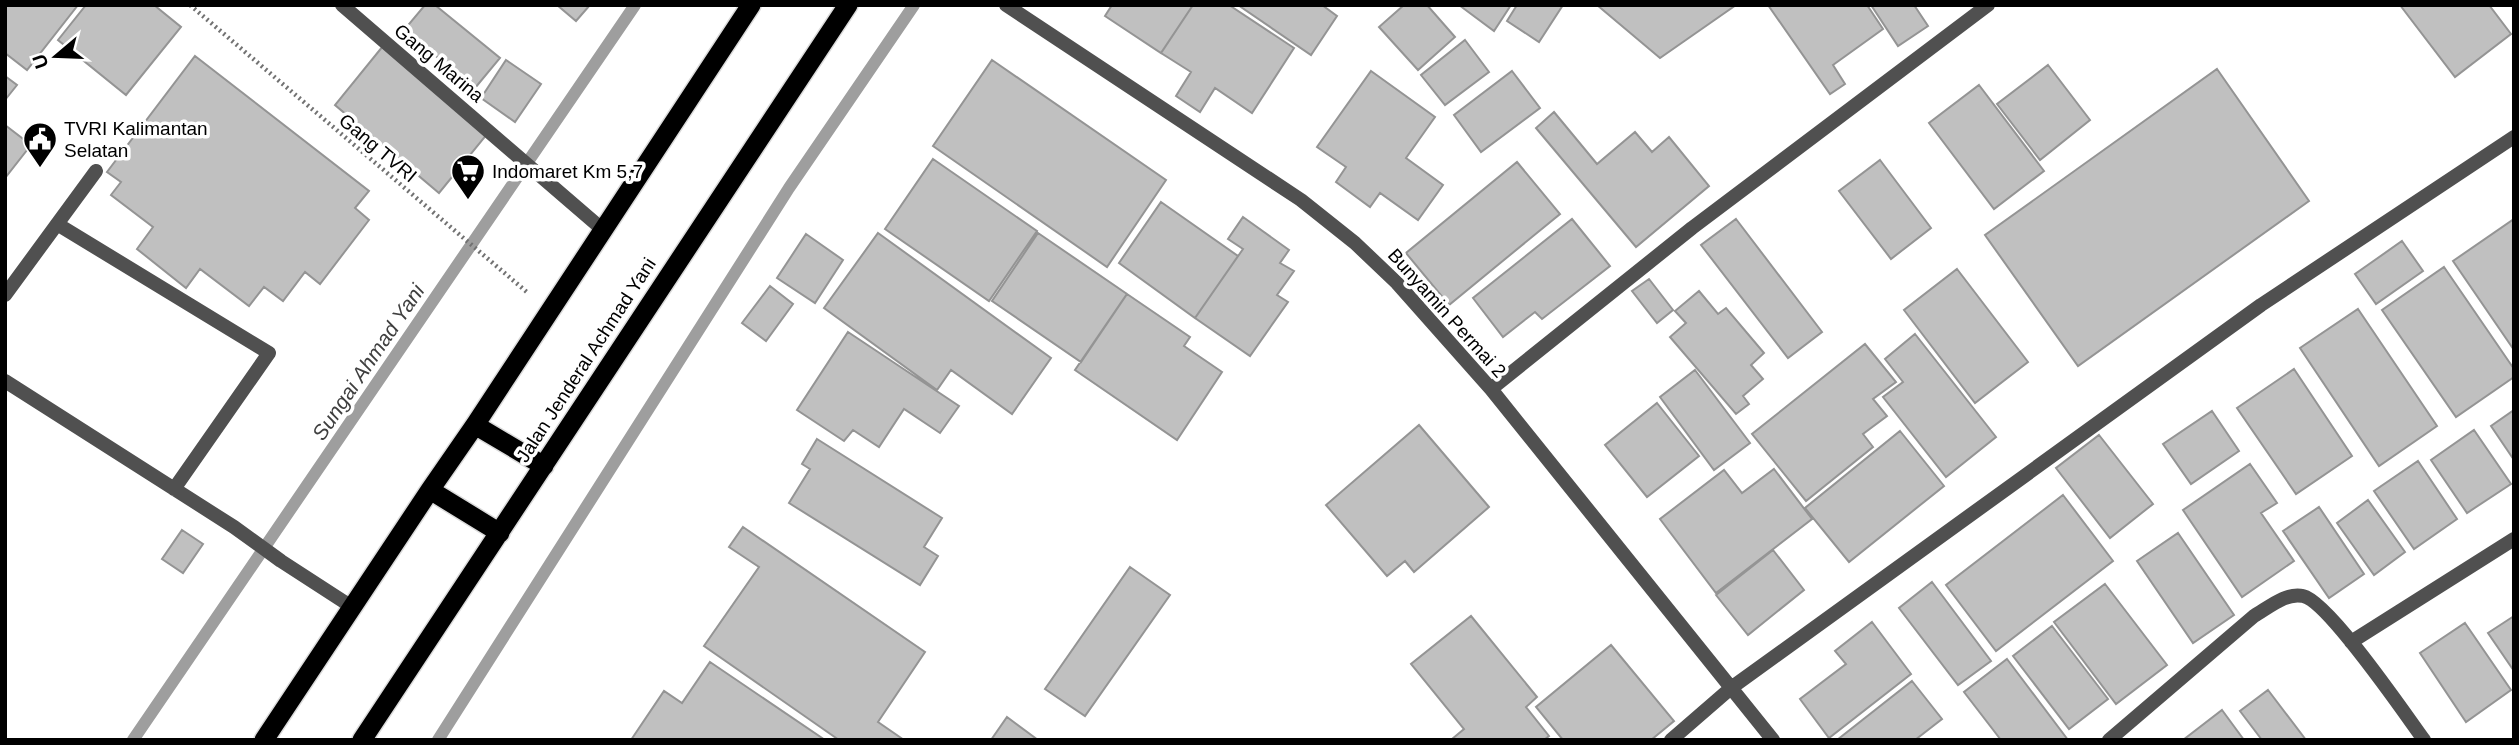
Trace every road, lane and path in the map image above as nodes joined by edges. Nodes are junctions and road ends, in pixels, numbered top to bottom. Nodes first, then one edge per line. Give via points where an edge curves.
1 (190, 5) edge
2 (342, 5) edge
3 (751, 5) edge
4 (848, 5) edge
5 (1006, 5) edge
6 (1988, 5) edge
7 (2514, 137) edge
8 (96, 171) dead end
9 (57, 224) junction
10 (602, 229) junction
11 (5, 295) edge
12 (548, 311) junction
13 (5, 381) edge
14 (1491, 389) junction
15 (475, 425) junction
16 (544, 466) junction
17 (174, 489) junction
18 (430, 490) junction
19 (500, 533) junction
20 (2514, 540) edge
21 (352, 607) junction
22 (2351, 642) junction
23 (1731, 688) junction
24 (264, 740) edge
25 (362, 740) edge
26 (1671, 740) edge
27 (1773, 740) edge
28 (2109, 740) edge
29 (2424, 740) edge

1 - 12 path, Gang TVRI
2 - 10 street, Gang Marina
3 - 10 highway
4 - 16 highway, Jalan Jenderal Achmad Yani
5 - 14 street, Bunyamin Permai 2 via 1301,200 1396,283
6 - 14 street via 1692,229
7 - 23 street via 2261,305
8 - 9 street
9 - 11 street
9 - 17 street via 269,353
10 - 12 highway
12 - 15 highway
13 - 17 street
14 - 23 street, Bunyamin Permai 2
15 - 16 highway
15 - 18 highway
16 - 19 highway, Jalan Jenderal Achmad Yani
17 - 21 street
18 - 19 highway
18 - 21 highway
19 - 25 highway, Jalan Jenderal Achmad Yani
20 - 22 street
21 - 24 highway
22 - 28 street via 2305,596 2280,600
22 - 29 street
23 - 26 street
23 - 27 street, Bunyamin Permai 2

